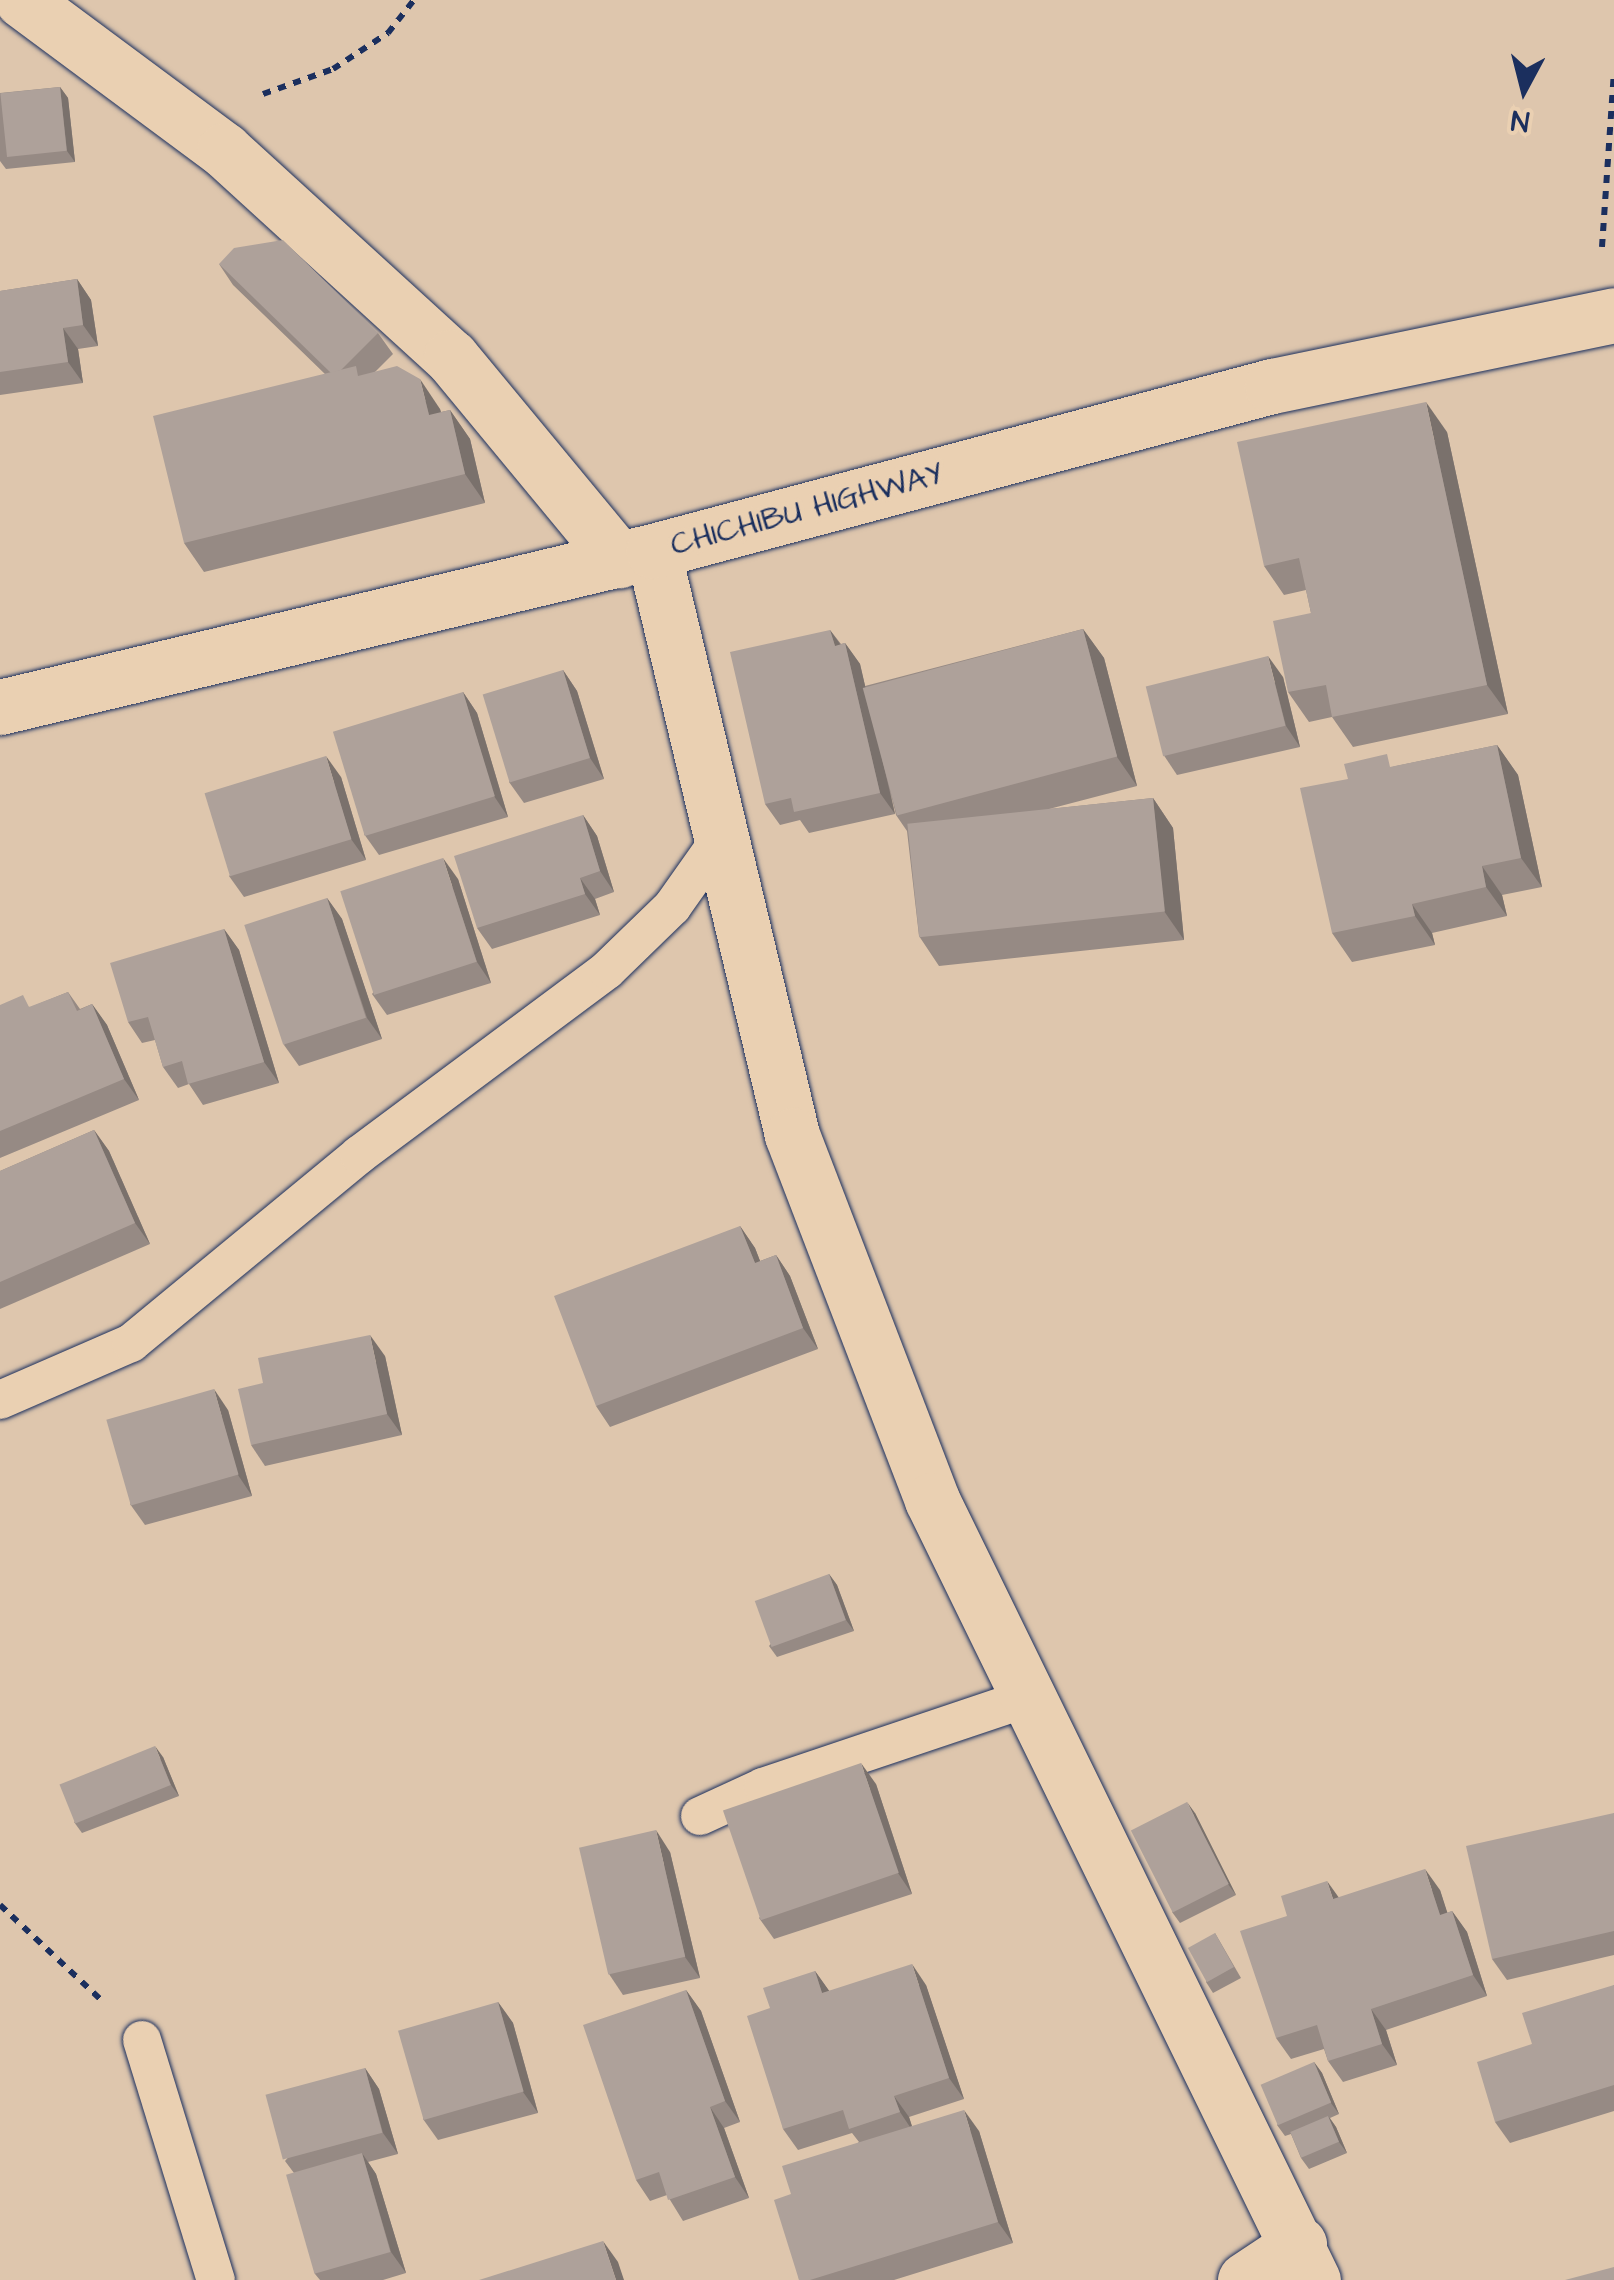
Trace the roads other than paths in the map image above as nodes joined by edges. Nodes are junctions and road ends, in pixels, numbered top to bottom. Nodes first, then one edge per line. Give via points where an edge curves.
1 (22, 0) edge
2 (1606, 317) edge
3 (636, 555) junction
4 (0, 707) edge
5 (720, 839) junction
6 (0, 1400) edge
7 (1028, 1698) junction
8 (700, 1816) dead end
9 (142, 2040) road end
10 (1306, 2262) edge
11 (216, 2280) edge
12 (1244, 2280) edge

1 - 3 main road via 186,122 451,357
2 - 3 main road, CHICHIBU HIGHWAY via 1272,386
3 - 4 main road, CHICHIBU HIGHWAY
3 - 5 main road
5 - 6 lane via 672,907 607,970 359,1155 131,1342
5 - 7 main road via 792,1134 932,1500
7 - 8 lane via 763,1787
7 - 10 main road
9 - 11 lane
10 - 12 main road

